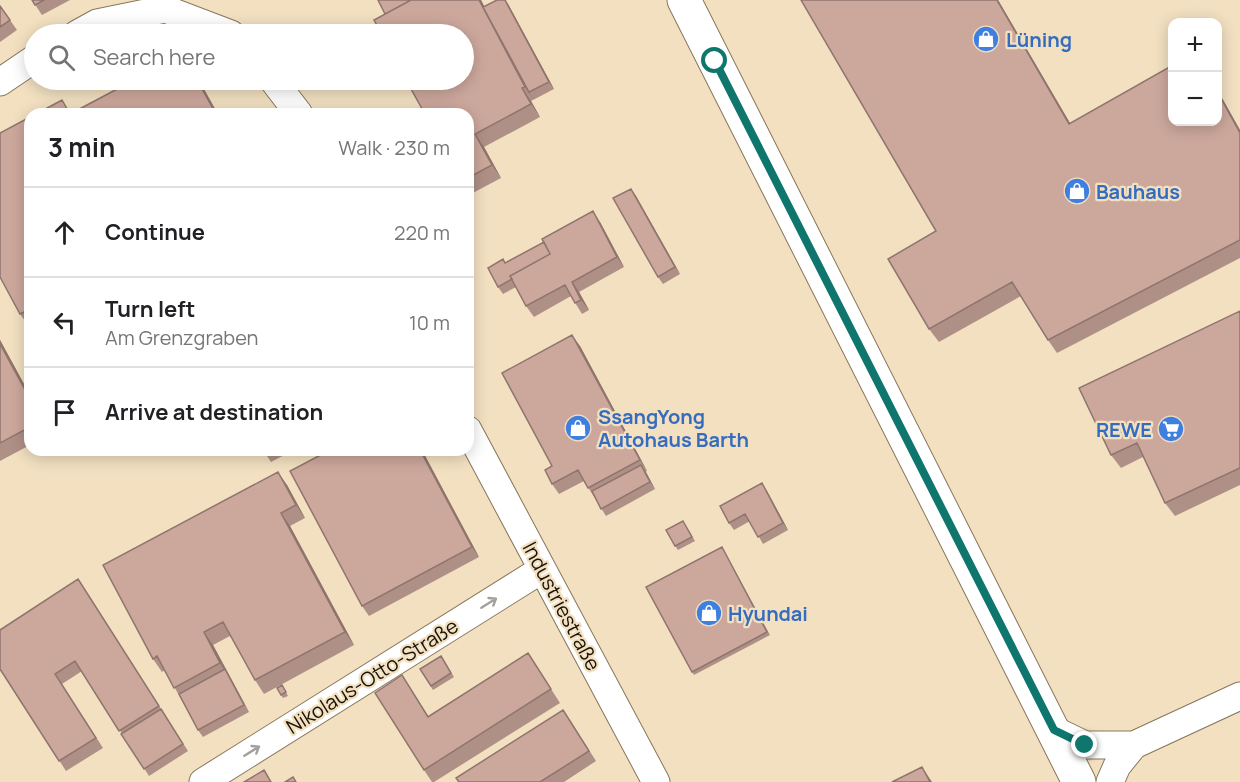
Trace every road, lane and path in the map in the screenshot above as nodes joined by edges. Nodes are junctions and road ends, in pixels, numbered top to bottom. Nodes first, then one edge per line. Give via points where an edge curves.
1 (684, 0) edge
2 (95, 24) edge
3 (205, 24) edge
4 (24, 66) edge
5 (0, 82) edge
6 (281, 90) edge
7 (294, 108) edge
8 (474, 442) edge
9 (541, 570) junction
10 (1240, 696) edge
11 (1054, 730) junction
12 (1134, 745) junction
13 (203, 782) edge
14 (656, 782) edge
15 (1079, 782) edge
16 (1110, 782) edge

1 - 11 main road
2 - 3 street via 165,9
4 - 5 street
6 - 7 street
8 - 9 street, Industriestraße
13 -> 9 street, Nikolaus-Otto-Straße
9 - 14 street, Industriestraße
10 - 12 street
11 - 12 street via 1085,745
11 - 15 main road
12 - 16 street via 1117,765

